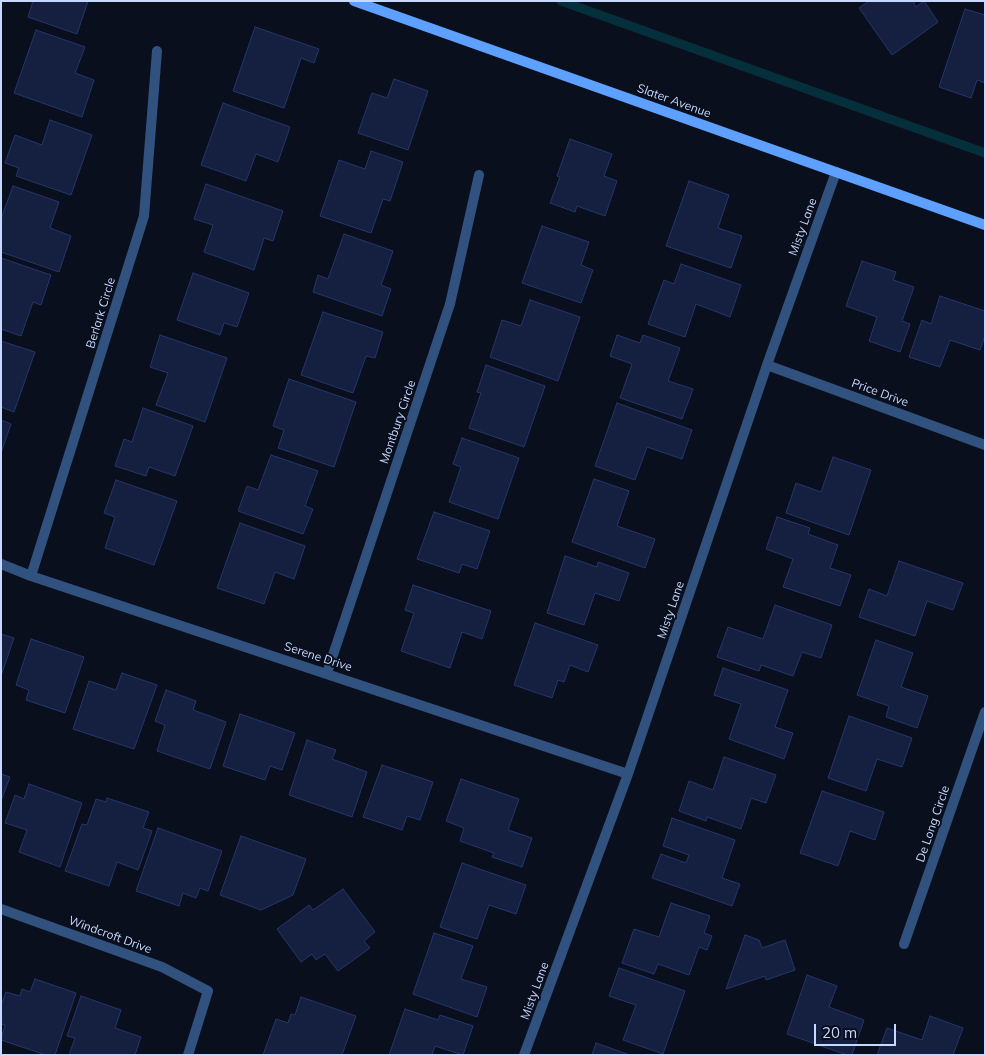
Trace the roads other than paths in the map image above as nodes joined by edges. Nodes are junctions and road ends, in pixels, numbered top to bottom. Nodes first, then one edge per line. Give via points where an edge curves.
1 (354, 1) edge
2 (157, 52) dead end
3 (836, 172) junction
4 (479, 175) dead end
5 (985, 225) edge
6 (768, 365) junction
7 (985, 445) edge
8 (1, 564) edge
9 (31, 576) junction
10 (327, 673) junction
11 (985, 712) edge
12 (628, 774) junction
13 (1, 909) edge
14 (904, 944) dead end
15 (188, 1055) edge
16 (524, 1055) edge

1 - 3 street, Slater Avenue
2 - 9 street, Berlark Circle via 144,216
3 - 5 street, Slater Avenue
3 - 6 street, Misty Lane
4 - 10 street, Montbury Circle via 450,304
6 - 7 street, Price Drive
6 - 12 street, Misty Lane
8 - 9 street, Serene Drive
9 - 10 street, Serene Drive
10 - 12 street, Serene Drive
11 - 14 street, De Long Circle
12 - 16 street, Misty Lane
13 - 15 street, Windcroft Drive via 162,967 208,991

